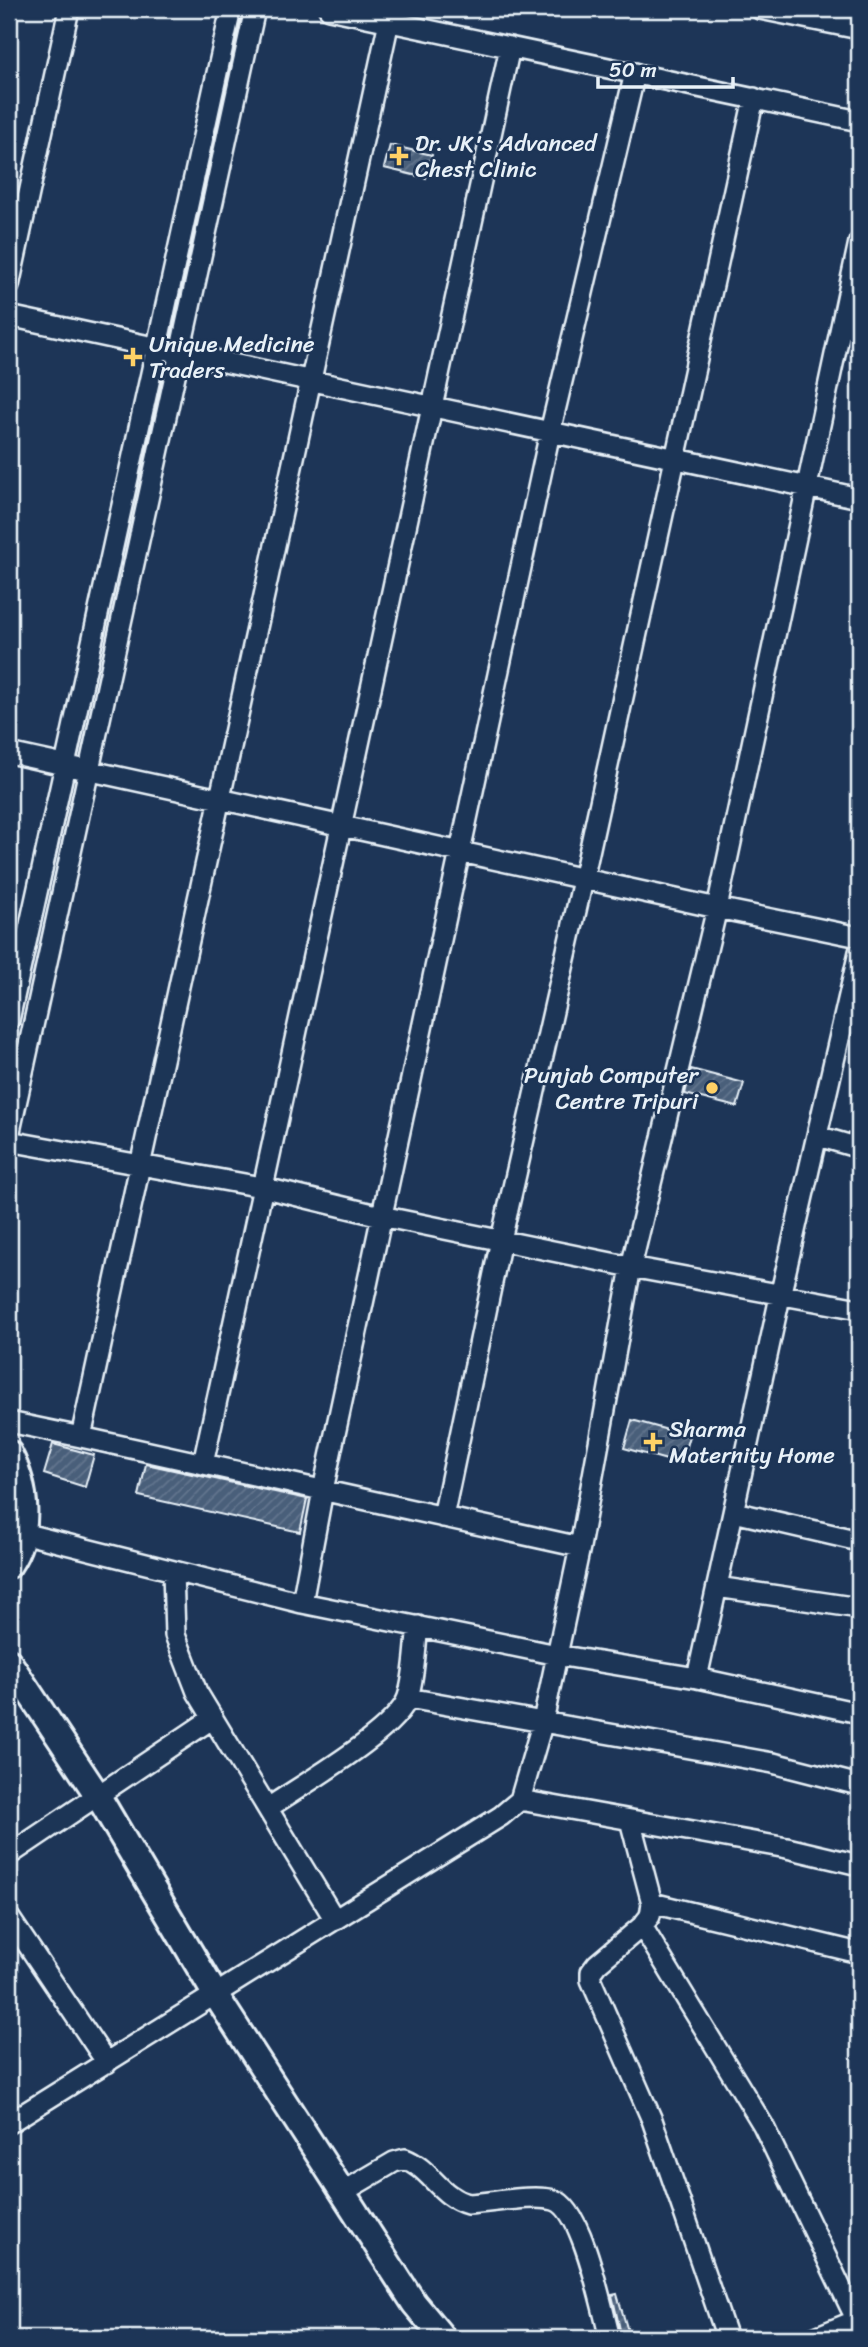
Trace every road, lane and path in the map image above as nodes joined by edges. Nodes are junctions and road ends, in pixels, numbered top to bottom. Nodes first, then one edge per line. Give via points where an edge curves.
1 (69, 9) edge
2 (231, 9) edge
3 (255, 9) edge
4 (329, 9) edge
5 (760, 9) edge
6 (389, 21) junction
7 (859, 29) edge
8 (510, 47) junction
9 (635, 74) junction
10 (754, 98) junction
11 (859, 121) edge
12 (859, 242) edge
13 (9, 286) edge
14 (9, 316) edge
15 (155, 347) junction
16 (178, 352) junction
17 (309, 380) junction
18 (433, 407) junction
19 (550, 432) junction
20 (675, 458) junction
21 (807, 487) junction
22 (859, 498) edge
23 (9, 753) edge
24 (66, 766) junction
25 (88, 773) junction
26 (219, 801) junction
27 (343, 828) junction
28 (461, 853) junction
29 (583, 880) junction
30 (717, 908) junction
31 (859, 937) edge
32 (859, 952) edge
33 (9, 1020) edge
34 (9, 1136) edge
35 (818, 1136) junction
36 (9, 1141) edge
37 (859, 1148) edge
38 (141, 1165) junction
39 (261, 1187) junction
40 (381, 1216) junction
41 (501, 1240) junction
42 (631, 1267) junction
43 (780, 1292) junction
44 (859, 1309) edge
45 (9, 1422) edge
46 (81, 1437) junction
47 (9, 1453) edge
48 (203, 1464) junction
49 (323, 1490) junction
50 (734, 1512) junction
51 (443, 1517) junction
52 (23, 1533) junction
53 (859, 1541) edge
54 (580, 1548) junction
55 (9, 1565) edge
56 (173, 1570) junction
57 (717, 1587) junction
58 (302, 1603) junction
59 (859, 1608) edge
60 (418, 1626) junction
61 (557, 1655) junction
62 (9, 1662) edge
63 (697, 1678) junction
64 (408, 1698) junction
65 (859, 1713) edge
66 (213, 1718) junction
67 (542, 1721) junction
68 (859, 1786) edge
69 (98, 1796) junction
70 (520, 1800) junction
71 (268, 1808) junction
72 (630, 1820) junction
73 (9, 1855) edge
74 (859, 1865) edge
75 (652, 1903) junction
76 (9, 1917) edge
77 (335, 1920) junction
78 (642, 1926) junction
79 (859, 1953) edge
80 (215, 1994) junction
81 (107, 2063) junction
82 (9, 2123) edge
83 (343, 2192) junction
84 (858, 2320) edge
85 (443, 2338) edge
86 (610, 2338) edge
87 (727, 2338) edge
88 (818, 2338) edge

1 - 13 street
2 - 15 street
3 - 16 street
4 - 6 street
5 - 7 street
6 - 8 street
6 - 17 street
8 - 9 street
8 - 18 street
9 - 10 street
9 - 19 street
10 - 11 street
10 - 20 street
12 - 21 street
14 - 15 street
15 - 16 street
15 - 24 street
16 - 17 street
16 - 25 street
17 - 18 street
17 - 26 street
18 - 19 street
18 - 27 street
19 - 20 street
19 - 28 street
20 - 21 street
20 - 29 street
21 - 22 street
21 - 30 street
23 - 24 street
24 - 25 street
24 - 33 street
25 - 26 street
25 - 34 street
26 - 27 street
26 - 38 street
27 - 28 street
27 - 39 street
28 - 29 street
28 - 40 street
29 - 30 street
29 - 41 street
30 - 31 street
30 - 42 street
32 - 35 street
35 - 37 street
35 - 43 street
36 - 38 street
38 - 39 street
38 - 46 street
39 - 40 street
39 - 48 street
40 - 41 street
40 - 49 street
41 - 42 street
41 - 51 street
42 - 43 street
42 - 54 street
43 - 44 street
43 - 50 street
45 - 46 street
46 - 48 street
47 - 52 street via 19,1472 25,1502
48 - 49 street
49 - 51 street
49 - 58 street
50 - 53 street
50 - 57 street
51 - 54 street
52 - 55 street
52 - 56 street
54 - 61 street
56 - 58 street
56 - 66 street via 175,1634 197,1692
57 - 59 street
57 - 63 street
58 - 60 street
60 - 61 street
60 - 64 street
61 - 63 street
61 - 67 street
62 - 69 street
63 - 65 street
64 - 67 street
64 - 71 street via 374,1736
66 - 69 street
66 - 71 street
67 - 68 street via 773,1763
67 - 70 street
69 - 73 street
69 - 80 street
70 - 72 street
70 - 77 street
71 - 77 street
72 - 74 street
72 - 75 street
75 - 78 street
75 - 79 street
76 - 81 street
77 - 80 street
78 - 84 street via 762,2125
78 - 87 street via 597,1964 591,1980 652,2120
80 - 81 street
80 - 83 street
81 - 82 street
83 - 85 street via 414,2303
83 - 86 street via 405,2159 456,2201 544,2198 559,2202 581,2237
84 - 88 street

